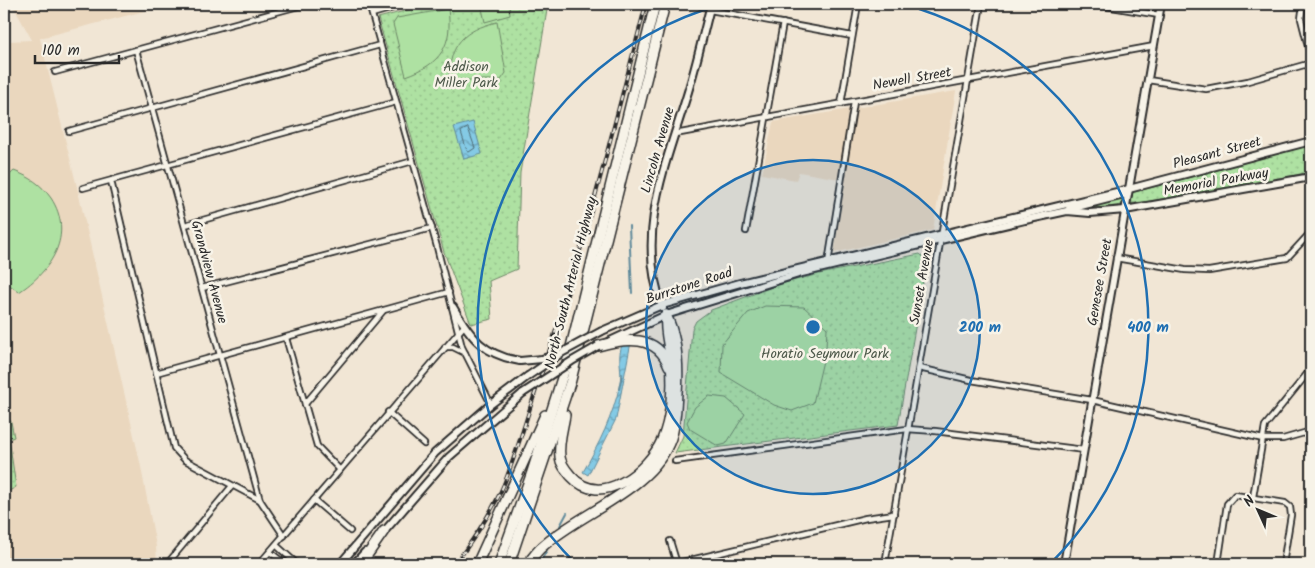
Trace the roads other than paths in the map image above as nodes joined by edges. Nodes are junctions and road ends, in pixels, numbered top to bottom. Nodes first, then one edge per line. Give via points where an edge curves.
1 (306, 4) edge
2 (369, 4) edge
3 (407, 4) edge
4 (655, 4) edge
5 (665, 4) edge
6 (858, 4) edge
7 (981, 4) edge
8 (1094, 4) edge
9 (1161, 4) edge
10 (1303, 4) edge
11 (710, 7) edge
12 (372, 14) junction
13 (1160, 15) junction
14 (783, 23) junction
15 (852, 36) junction
16 (380, 45) junction
17 (1154, 46) junction
18 (136, 50) junction
19 (1311, 58) edge
20 (1311, 63) edge
21 (55, 72) dead end
22 (1148, 80) junction
23 (968, 81) junction
24 (396, 102) junction
25 (854, 102) junction
26 (841, 104) junction
27 (152, 108) junction
28 (767, 118) junction
29 (69, 131) dead end
30 (674, 134) junction
31 (1311, 141) edge
32 (413, 162) junction
33 (168, 165) junction
34 (1311, 178) edge
35 (111, 181) junction
36 (83, 188) dead end
37 (1128, 191) junction
38 (1125, 210) junction
39 (1056, 213) junction
40 (185, 225) junction
41 (432, 228) junction
42 (746, 231) dead end
43 (1311, 232) edge
44 (941, 236) junction
45 (1116, 258) junction
46 (828, 264) junction
47 (202, 288) junction
48 (448, 292) junction
49 (662, 305) junction
50 (453, 307) junction
51 (384, 310) junction
52 (666, 315) junction
53 (464, 326) junction
54 (458, 332) junction
55 (286, 338) junction
56 (598, 346) junction
57 (445, 347) junction
58 (563, 352) junction
59 (465, 353) junction
60 (221, 355) junction
61 (918, 368) junction
62 (1311, 369) edge
63 (564, 371) junction
64 (671, 371) junction
65 (156, 373) junction
66 (571, 380) junction
67 (1092, 400) junction
68 (304, 404) junction
69 (491, 404) junction
70 (388, 412) junction
71 (908, 430) junction
72 (1311, 431) edge
73 (1263, 439) junction
74 (424, 444) dead end
75 (1084, 450) junction
76 (675, 461) dead end
77 (340, 470) junction
78 (232, 486) junction
79 (1254, 497) junction
80 (260, 500) junction
81 (314, 500) junction
82 (894, 514) junction
83 (350, 531) dead end
84 (384, 531) junction
85 (284, 536) junction
86 (670, 541) dead end
87 (276, 546) junction
88 (270, 552) junction
89 (167, 564) edge
90 (259, 564) edge
91 (285, 564) edge
92 (297, 564) edge
93 (340, 564) edge
94 (354, 564) edge
95 (361, 564) edge
96 (477, 564) edge
97 (499, 564) edge
98 (509, 564) edge
99 (527, 564) edge
100 (676, 564) edge
101 (885, 564) edge
102 (1064, 564) edge
103 (1218, 564) edge
104 (1283, 564) edge

1 - 18 street
2 - 12 street
3 - 12 street
4 - 63 highway, North-South Arterial Highway
5 - 66 highway, North-South Arterial Highway
6 - 15 street
7 - 23 street, Sunset Avenue
8 - 13 street
9 - 13 street, Genesee Street
10 - 19 street via 1302,19
11 - 14 street
11 - 30 street, Lincoln Avenue
12 - 16 street
13 - 17 street, Genesee Street
14 - 15 street
14 - 28 street
15 - 26 street
16 - 24 street
16 - 27 street
17 - 22 street, Genesee Street
17 - 23 street, Newell Street
18 - 21 street
18 - 27 street, Grandview Avenue
20 - 22 street via 1206,89
22 - 37 street, Genesee Street
23 - 25 street, Newell Street
23 - 44 street, Sunset Avenue
24 - 32 street
24 - 33 street
25 - 26 street, Newell Street
25 - 46 street
26 - 28 street, Newell Street
27 - 29 street
27 - 33 street, Grandview Avenue
28 - 30 street, Newell Street
28 - 42 street
30 - 49 street, Lincoln Avenue via 653,219 651,259
31 - 37 street, Pleasant Street
32 - 40 street
32 - 41 street
33 - 35 street
33 - 40 street, Grandview Avenue
34 - 38 street, Memorial Parkway
35 - 36 street
35 - 65 street
37 - 38 street, Genesee Street
37 - 39 street
37 - 44 street, Burrstone Road
38 - 39 street, Burrstone Road
38 - 45 street, Genesee Street
39 - 44 street, Burrstone Road
40 - 47 street, Grandview Avenue
41 - 47 street
41 - 48 street
43 - 45 street via 1287,258 1209,271
44 - 46 street, Burrstone Road
44 - 61 street, Sunset Avenue
45 - 67 street, Genesee Street
46 - 49 street, Burrstone Road
46 - 52 street, Burrstone Road
47 - 60 street, Grandview Avenue
48 - 50 street
48 - 51 street
49 - 52 street, Lincoln Avenue
49 - 58 street, Burrstone Road, bridge
50 - 53 street
50 - 54 street
51 - 55 street
51 - 68 street
52 - 56 street, Burrstone Road
52 - 64 highway via 664,328
52 - 99 highway via 672,327 678,376 676,417 671,439 662,455 636,483 541,548
53 - 54 street
53 - 58 street, bridge via 481,346 496,356 520,361 542,359
54 - 57 street
54 - 59 street
55 - 60 street
55 - 68 street
56 - 64 highway via 617,341 645,342 665,358
56 - 84 street, Burrstone Road, bridge via 523,394 448,457
57 - 59 street
57 - 70 street
58 - 69 street, Burrstone Road, bridge
59 - 69 street
60 - 65 street
60 - 80 street, Grandview Avenue
61 - 67 street
61 - 71 street, Sunset Avenue
62 - 73 street via 1265,426
63 - 96 highway
63 - 97 highway, North-South Arterial Highway
64 - 66 highway via 667,424 657,449 629,478 615,486 600,489 590,488 574,479 562,466 561,438
65 - 78 street via 176,452
66 - 98 highway, North-South Arterial Highway
67 - 73 street
67 - 75 street, Genesee Street
68 - 77 street via 317,446
69 - 93 street, Burrstone Road via 436,453
70 - 74 street
70 - 77 street
71 - 75 street
71 - 76 street
71 - 82 street, Sunset Avenue
72 - 73 street via 1283,440
73 - 79 street
75 - 102 street, Genesee Street
77 - 81 street
78 - 80 street
78 - 89 street
79 - 103 street via 1236,495 1230,500
79 - 104 street via 1285,503 1290,507
80 - 85 street
81 - 83 street
81 - 85 street
82 - 100 street
82 - 101 street, Sunset Avenue
84 - 94 street, Burrstone Road
84 - 95 highway
85 - 87 street
86 - 100 street
87 - 88 street
87 - 92 street
88 - 90 street
88 - 91 street

